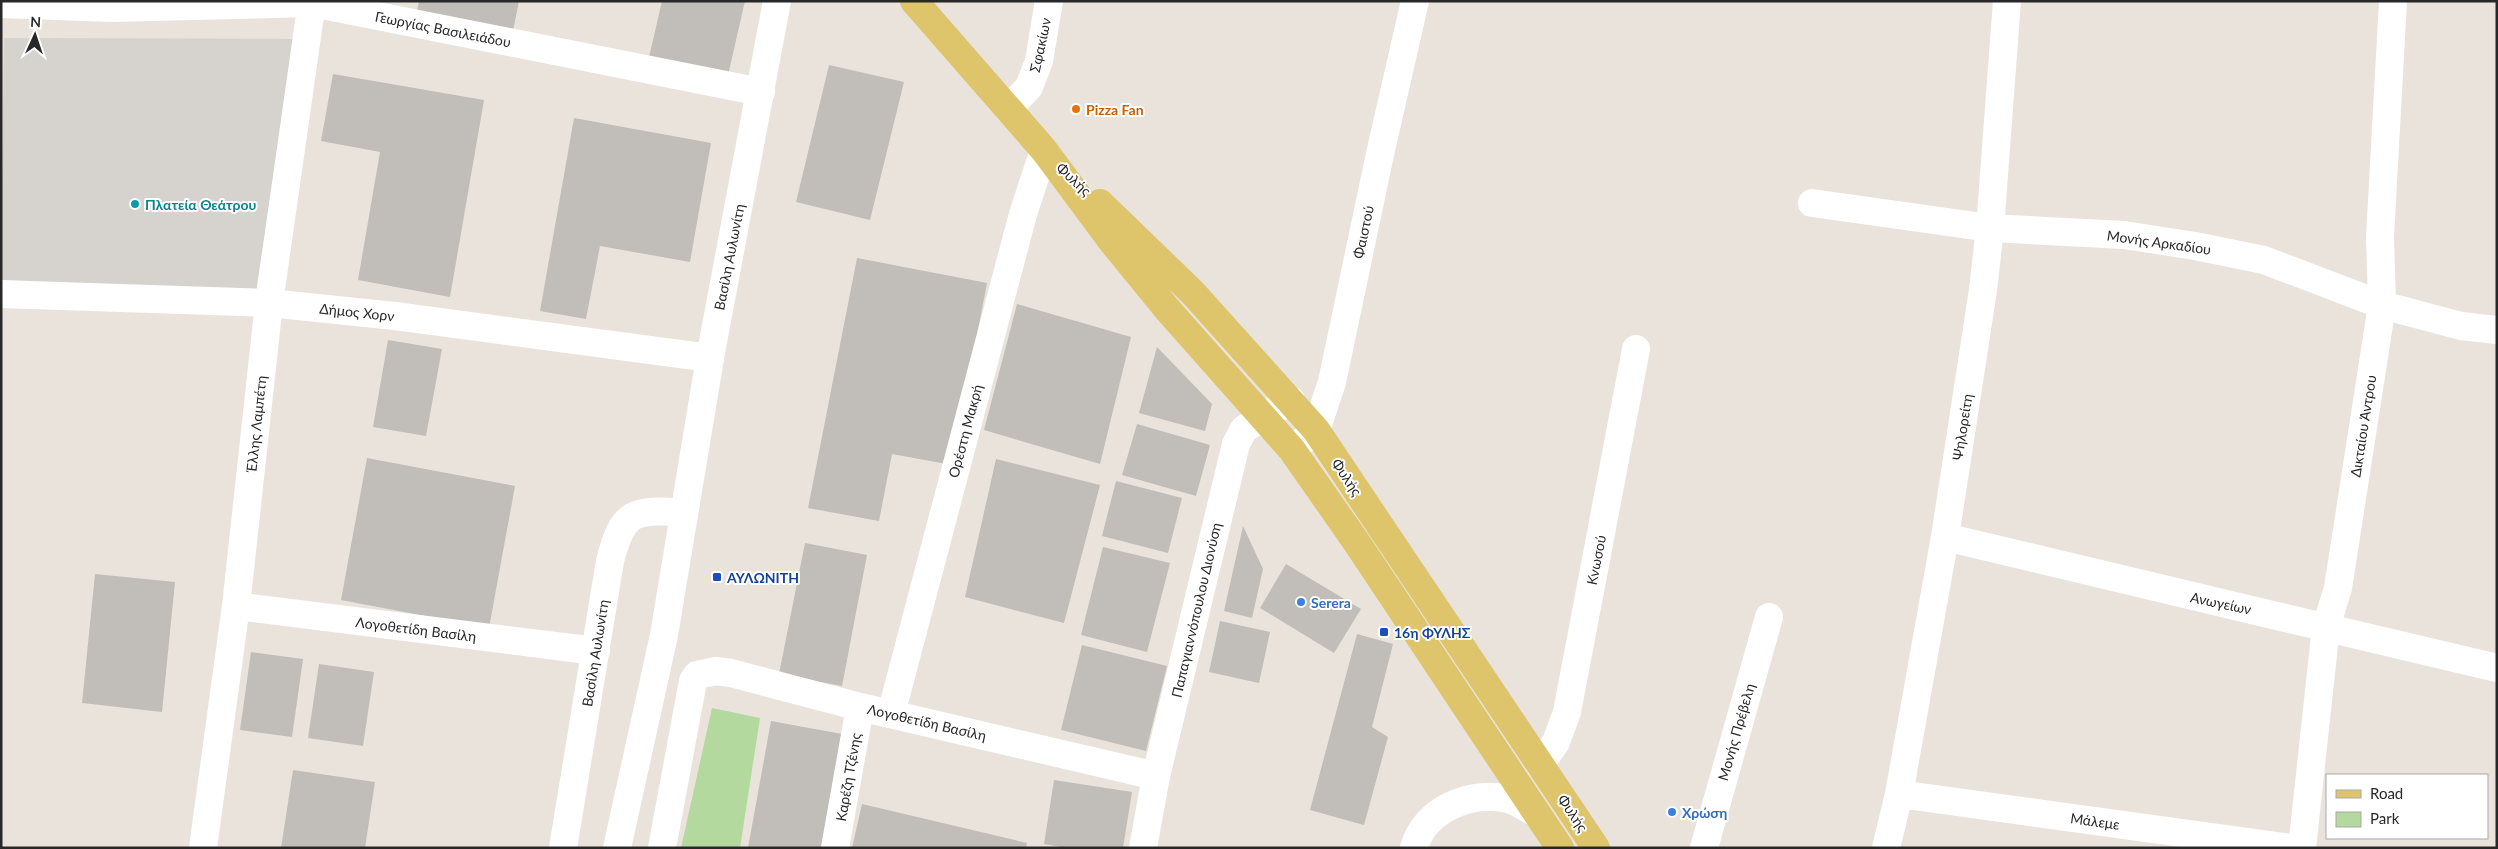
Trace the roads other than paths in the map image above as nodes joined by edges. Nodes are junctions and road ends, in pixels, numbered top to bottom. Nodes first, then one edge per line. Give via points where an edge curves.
1 (777, 1) edge
2 (914, 1) edge
3 (1049, 1) edge
4 (1415, 1) edge
5 (2007, 1) edge
6 (2393, 1) edge
7 (312, 2) edge
8 (1, 4) edge
9 (112, 5) edge
10 (761, 92) junction
11 (1008, 109) junction
12 (1044, 150) junction
13 (1812, 204) dead end
14 (1990, 228) junction
15 (1, 294) edge
16 (269, 303) junction
17 (2382, 304) junction
18 (2497, 330) edge
19 (1636, 349) dead end
20 (710, 358) junction
21 (1291, 400) junction
22 (1263, 417) junction
23 (1316, 430) junction
24 (1292, 450) junction
25 (684, 513) junction
26 (1945, 537) junction
27 (236, 606) junction
28 (1769, 616) dead end
29 (2326, 627) junction
30 (596, 651) junction
31 (2497, 668) edge
32 (860, 707) junction
33 (891, 714) junction
34 (1540, 765) junction
35 (1156, 776) junction
36 (1899, 794) junction
37 (1536, 813) junction
38 (204, 848) edge
39 (563, 848) edge
40 (617, 848) edge
41 (662, 848) edge
42 (835, 848) edge
43 (1143, 848) edge
44 (1414, 848) edge
45 (1560, 848) edge
46 (1596, 848) edge
47 (1704, 848) edge
48 (1886, 848) edge
49 (2291, 848) edge
50 (2302, 848) edge

1 - 10 street, Βασίλη Αυλωνίτη
2 - 11 main road, Φυλής
3 - 11 street, Σφακίων via 1038,61 1029,87
4 - 23 street, Φαιστού via 1332,382
5 - 14 street, Ψηλορείτη
6 - 17 street, Δικταίου Άντρου via 2380,237
7 - 9 street, Γεωργίας Βασιλειάδου
7 - 10 street, Γεωργίας Βασιλειάδου
7 - 16 street, Έλλης Λαμπέτη
8 - 9 street, Γεωργίας Βασιλειάδου
10 - 20 street, Βασίλη Αυλωνίτη
11 - 12 main road, Φυλής
12 - 21 main road, Φυλής via 1194,292
12 - 22 main road, Φυλής via 1162,302
12 - 33 street, Ορέστη Μακρή via 1022,214
13 - 14 street, Μονής Αρκαδίου
14 - 17 street, Μονής Αρκαδίου via 2124,235 2195,246 2264,260
14 - 26 street, Ψηλορείτη
15 - 16 street, Δήμος Χορν
16 - 20 street, Δήμος Χορν via 395,316
16 - 27 street, Έλλης Λαμπέτη
17 - 18 street, Μονής Αρκαδίου via 2460,326
17 - 29 street, Δικταίου Άντρου via 2338,588
19 - 34 street, Κνωσού via 1566,712 1556,742
20 - 25 street, Βασίλη Αυλωνίτη
21 - 22 street, Παπαγιαννόπουλου Διονύση
21 - 23 main road, Φυλής
22 - 24 main road, Φυλής
22 - 35 street, Παπαγιαννόπουλου Διονύση via 1244,429 1232,456
23 - 24 street
23 - 34 main road, Φυλής
24 - 37 main road, Φυλής
25 - 30 street, Βασίλη Αυλωνίτη via 652,510 624,522 610,561
25 - 40 street, Βασίλη Αυλωνίτη via 664,635
26 - 29 street, Ανωγείων
26 - 36 street, Ψηλορείτη
27 - 30 street, Λογοθετίδη Βασίλη
27 - 38 street, Έλλης Λαμπέτη
28 - 47 street, Μονής Πρέβελη
29 - 31 street, Ανωγείων
29 - 50 street, Δικταίου Άντρου
30 - 39 street, Βασίλη Αυλωνίτη
32 - 33 street, Λογοθετίδη Βασίλη
32 - 41 street, Λογοθετίδη Βασίλη via 731,673 697,675 693,681
32 - 42 street, Καρέζη Τζένης
33 - 35 street, Λογοθετίδη Βασίλη
34 - 46 main road, Φυλής
35 - 43 street, Παπαγιαννόπουλου Διονύση
36 - 48 street, Ψηλορείτη
36 - 49 street, Μάλεμε
37 - 44 street via 1509,799 1483,796 1460,801 1438,814
37 - 45 main road, Φυλής

